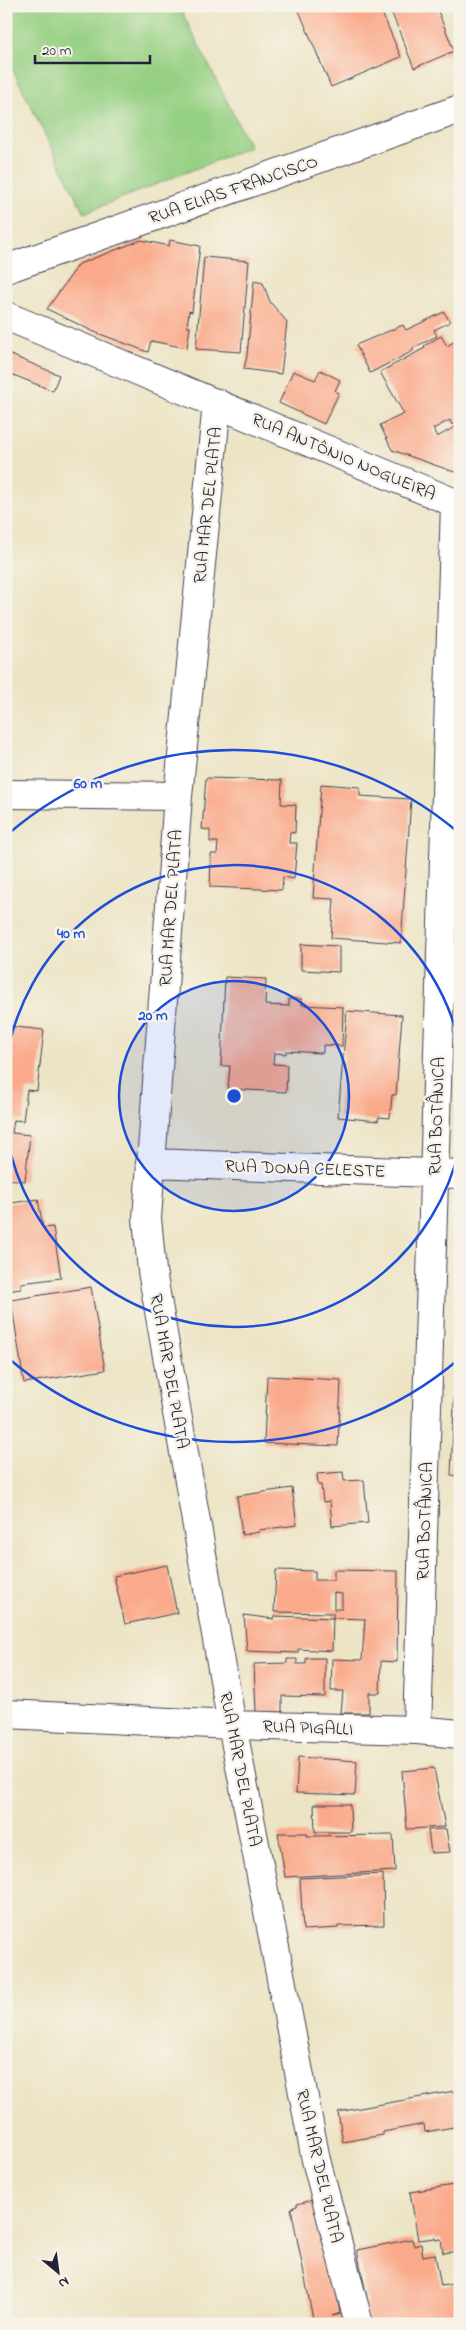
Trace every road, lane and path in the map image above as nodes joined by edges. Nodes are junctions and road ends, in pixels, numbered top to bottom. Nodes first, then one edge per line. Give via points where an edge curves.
1 (460, 109) edge
2 (6, 269) edge
3 (6, 316) edge
4 (217, 403) junction
5 (457, 504) edge
6 (6, 794) edge
7 (178, 796) junction
8 (150, 1163) junction
9 (447, 1173) edge
10 (6, 1714) edge
11 (232, 1725) junction
12 (418, 1730) junction
13 (460, 1734) edge
14 (359, 2324) edge

1 - 2 street, RUA ELIAS FRANCISCO
3 - 4 street, RUA ANTÔNIO NOGUEIRA
4 - 5 street, RUA ANTÔNIO NOGUEIRA
4 - 7 street, RUA MAR DEL PLATA
5 - 9 street, RUA BOTÂNICA
6 - 7 street
7 - 8 street, RUA MAR DEL PLATA
8 - 9 street, RUA DONA CELESTE
8 - 11 street, RUA MAR DEL PLATA via 147,1218 152,1271
9 - 12 street, RUA BOTÂNICA
10 - 11 street, RUA PIGALLI
11 - 12 street, RUA PIGALLI
11 - 14 street, RUA MAR DEL PLATA via 316,2160
12 - 13 street, RUA PIGALLI

